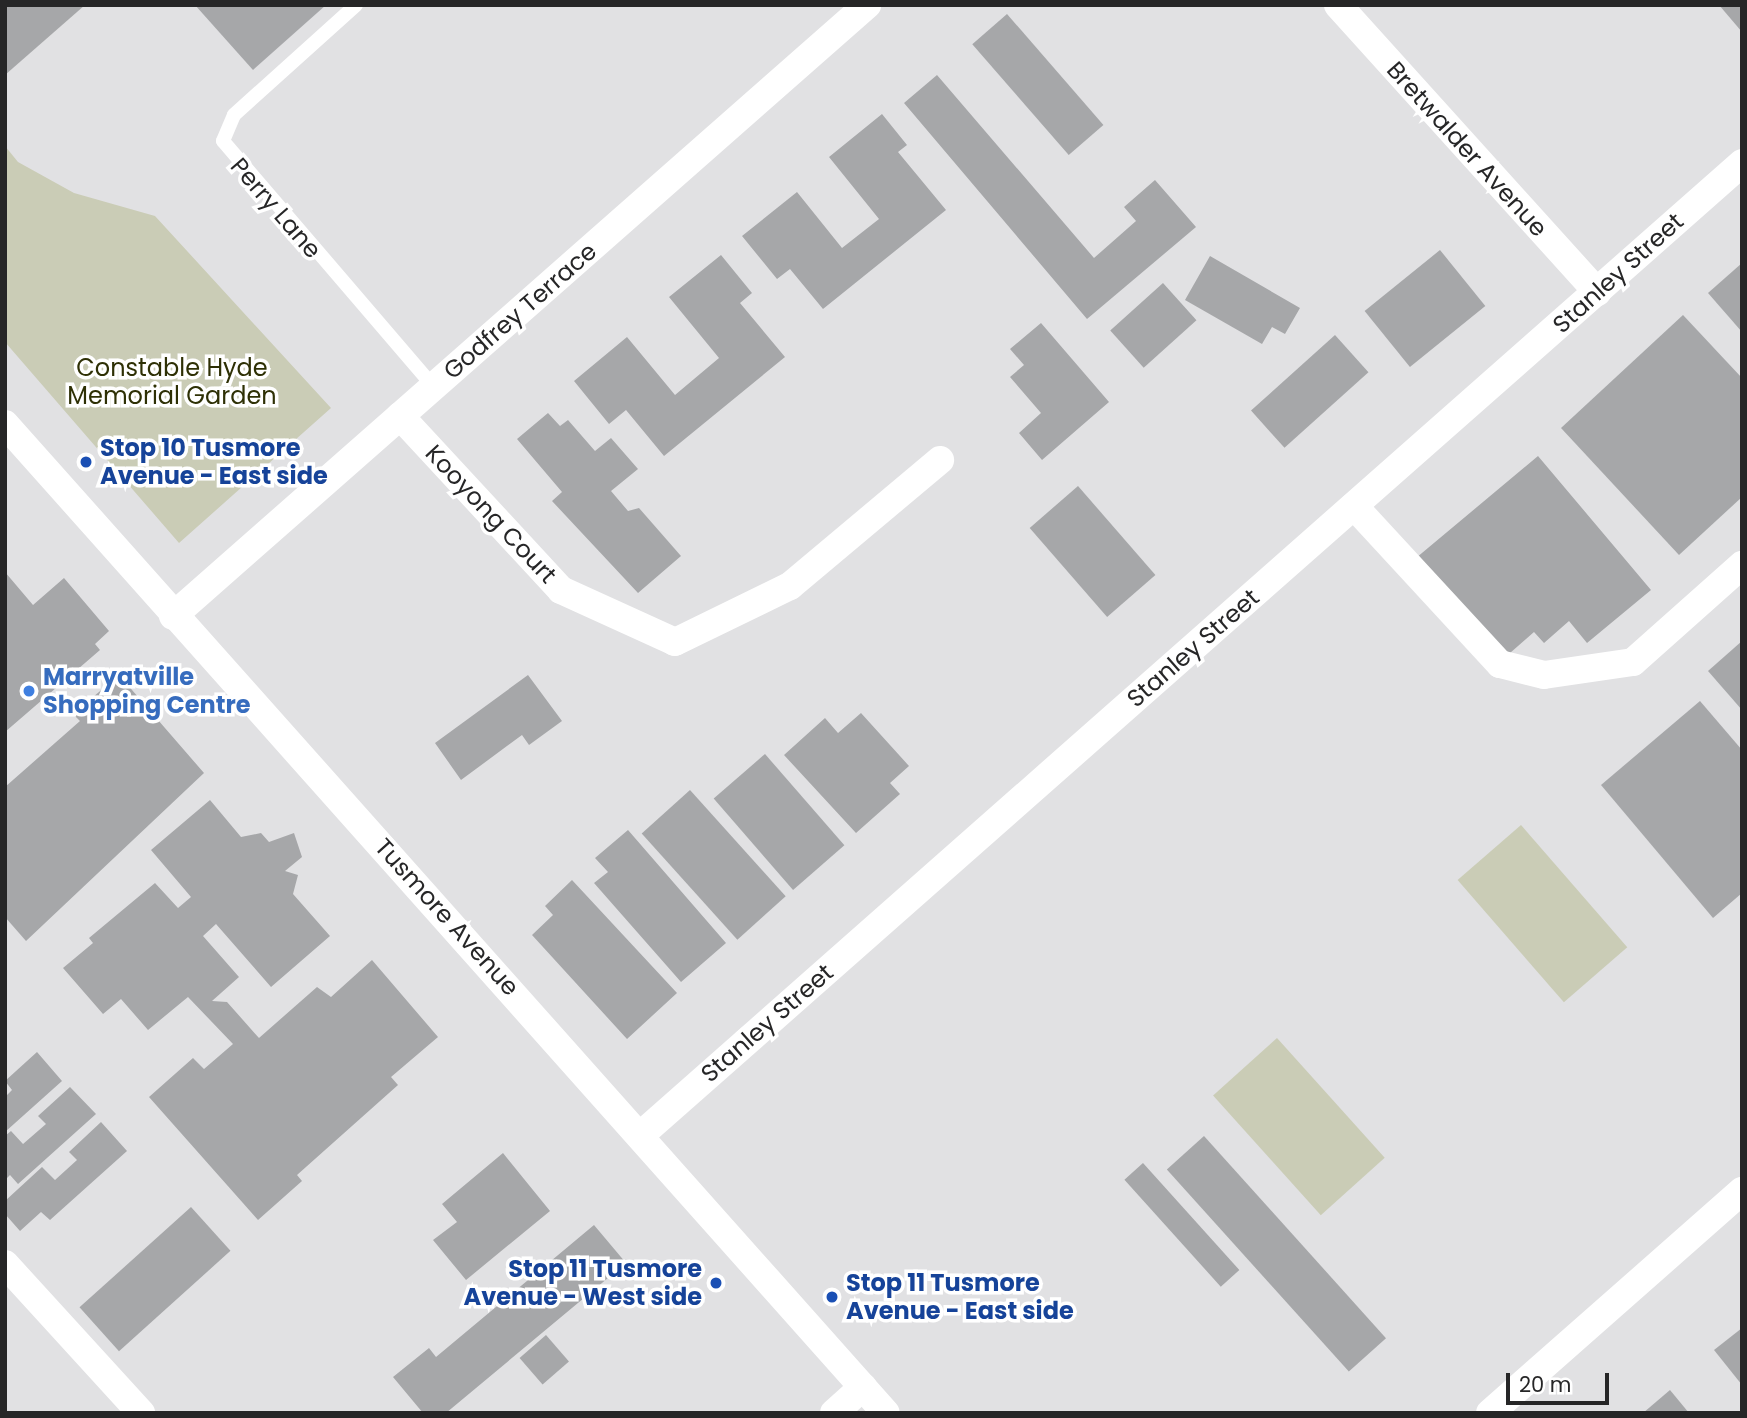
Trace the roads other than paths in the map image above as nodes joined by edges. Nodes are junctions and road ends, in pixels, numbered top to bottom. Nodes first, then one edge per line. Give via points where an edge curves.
1 (356, 5) edge
2 (867, 5) edge
3 (1338, 5) edge
4 (1742, 163) edge
5 (1597, 292) junction
6 (434, 387) junction
7 (400, 416) junction
8 (5, 424) edge
9 (940, 460) dead end
10 (1354, 506) junction
11 (1742, 565) edge
12 (173, 616) junction
13 (643, 1133) junction
14 (1742, 1191) edge
15 (5, 1264) edge
16 (863, 1387) junction
17 (141, 1413) edge
18 (834, 1413) edge
19 (886, 1413) edge
20 (1490, 1413) edge

1 - 6 lane, Perry Lane via 234,115 223,141
2 - 6 street, Godfrey Terrace
3 - 5 street, Bretwalder Avenue
4 - 5 street, Stanley Street
5 - 10 street, Stanley Street
6 - 7 street, Godfrey Terrace
7 - 9 street, Kooyong Court via 561,590 674,642 790,586
7 - 12 street, Godfrey Terrace
8 - 12 street, Tusmore Avenue
10 - 11 street via 1500,664 1544,675 1633,662
10 - 13 street, Stanley Street
12 - 13 street, Tusmore Avenue
13 - 16 street, Tusmore Avenue
14 - 20 street
15 - 17 street
16 - 18 street
16 - 19 street, Tusmore Avenue

